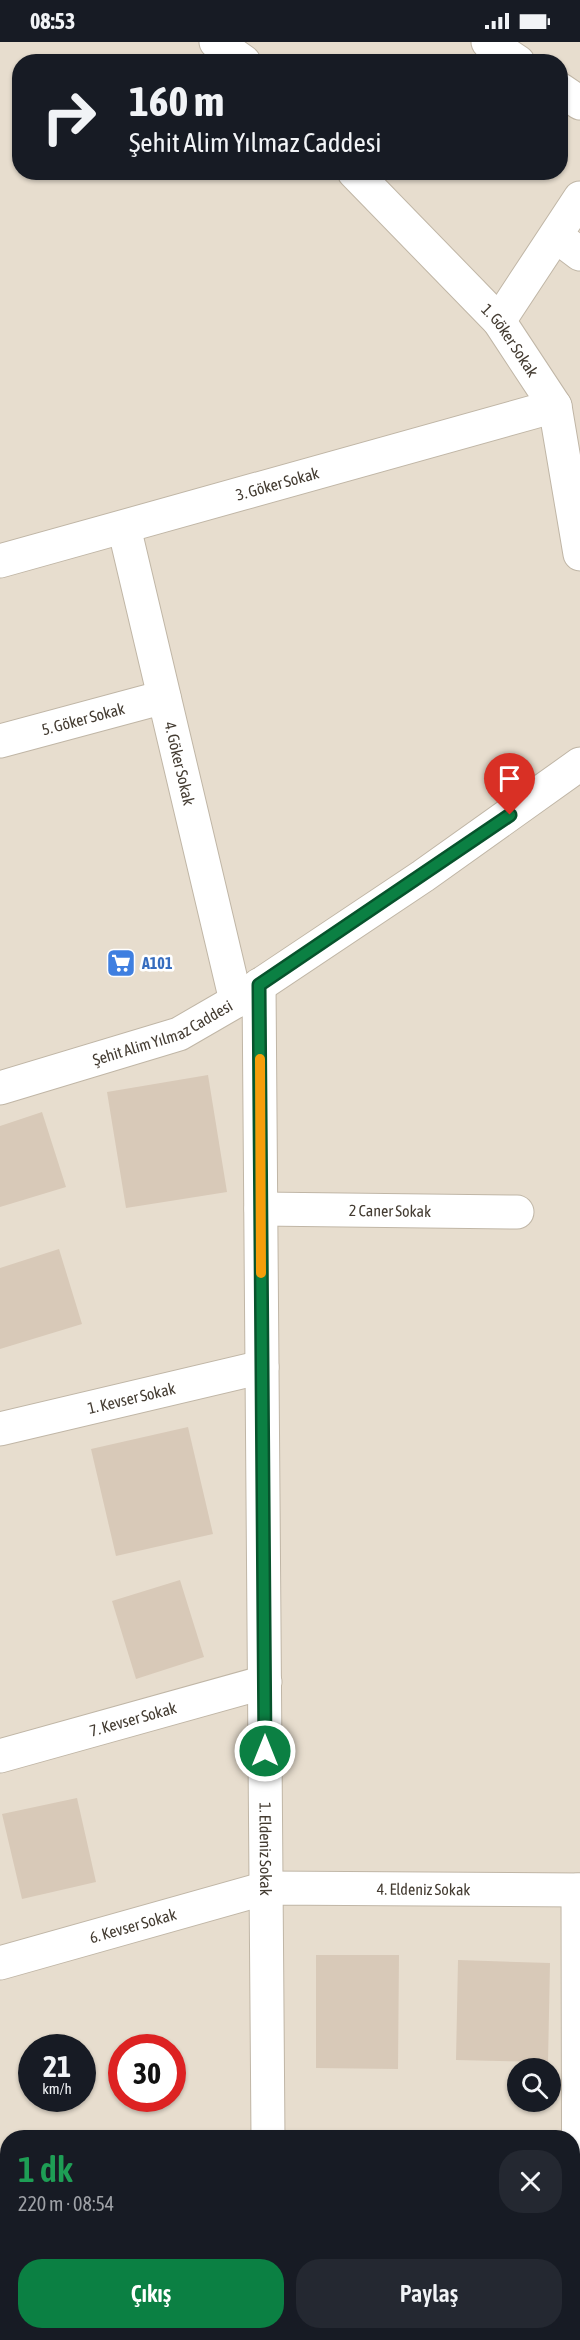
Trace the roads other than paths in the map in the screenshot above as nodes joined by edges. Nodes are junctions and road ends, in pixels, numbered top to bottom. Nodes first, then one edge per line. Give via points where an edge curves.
1 (216, 42) edge
2 (488, 42) edge
3 (233, 54) edge
4 (506, 54) edge
5 (362, 180) edge
6 (580, 198) edge
7 (568, 245) edge
8 (499, 321) junction
9 (555, 406) junction
10 (124, 527) junction
11 (580, 554) edge
12 (0, 561) edge
13 (164, 697) junction
14 (0, 741) edge
15 (580, 765) edge
16 (248, 993) junction
17 (0, 1088) edge
18 (261, 1209) junction
19 (518, 1212) dead end
20 (262, 1367) junction
21 (0, 1429) edge
22 (265, 1682) junction
23 (0, 1756) edge
24 (266, 1888) junction
25 (579, 1890) edge
26 (0, 1963) edge
27 (268, 2130) edge
28 (578, 2130) edge

1 - 3 street
2 - 4 street
5 - 8 street, 1. Göker Sokak
6 - 7 street
7 - 8 street
8 - 9 street, 1. Göker Sokak
9 - 10 street, 3. Göker Sokak
9 - 11 street, 1. Göker Sokak
10 - 12 street, 3. Göker Sokak
10 - 13 street, 4. Göker Sokak
13 - 14 street, 5. Göker Sokak
13 - 16 street, 4. Göker Sokak
15 - 16 street, Şehit Alim Yılmaz Caddesi
16 - 17 street, Şehit Alim Yılmaz Caddesi via 179,1034
16 - 18 street, 1. Eldeniz Sokak
18 - 19 street, 2 Caner Sokak
18 - 20 street, 1. Eldeniz Sokak
20 - 21 street, 1. Kevser Sokak
20 - 22 street, 1. Eldeniz Sokak
22 - 23 street, 7. Kevser Sokak
22 - 24 street, 1. Eldeniz Sokak
24 - 25 street, 4. Eldeniz Sokak
24 - 26 street, 6. Kevser Sokak
24 - 27 street, 1. Eldeniz Sokak
25 - 28 street

